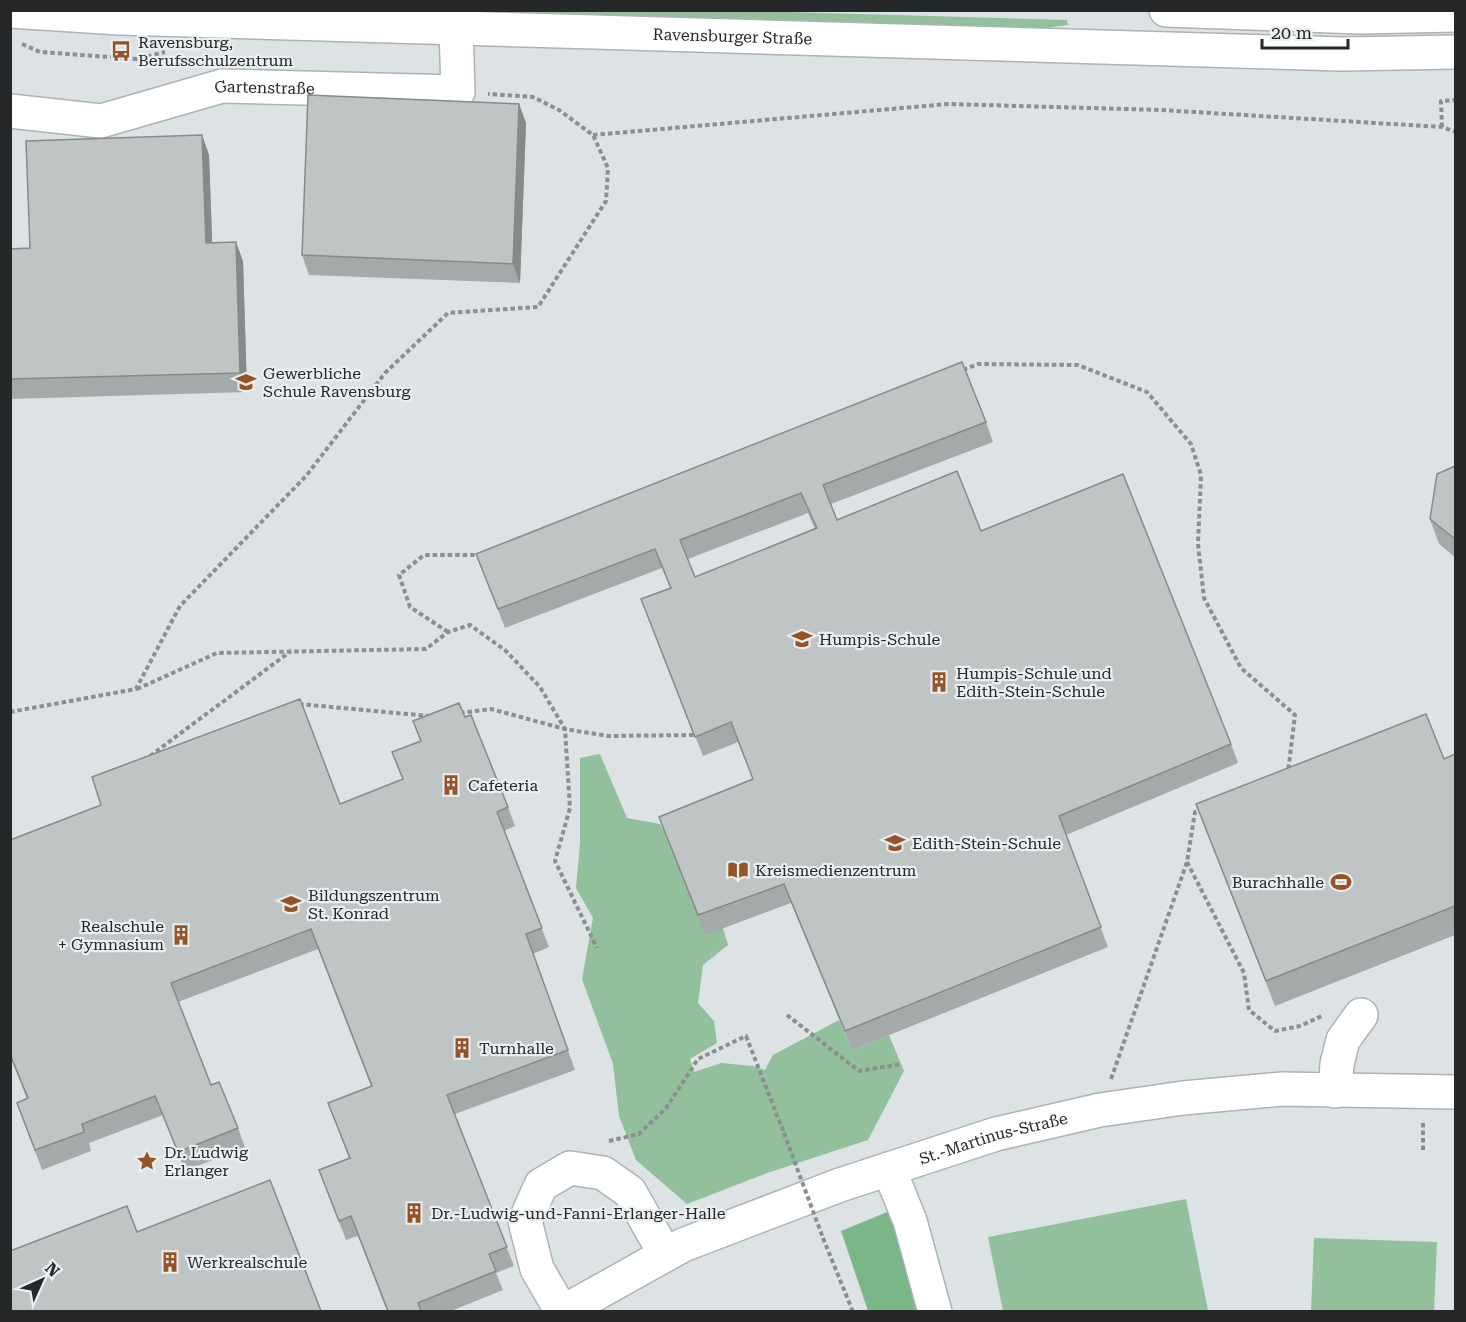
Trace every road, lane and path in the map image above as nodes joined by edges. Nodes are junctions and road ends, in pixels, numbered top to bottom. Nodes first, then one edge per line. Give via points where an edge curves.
1 (1166, 10) edge
2 (1453, 10) edge
3 (10, 11) edge
4 (1455, 15) edge
5 (1455, 22) edge
6 (456, 27) junction
7 (1455, 52) edge
8 (458, 92) junction
9 (1455, 100) edge
10 (10, 111) edge
11 (1442, 128) junction
12 (1455, 132) edge
13 (592, 135) junction
14 (956, 373) edge
15 (483, 555) edge
16 (448, 632) junction
17 (291, 651) junction
18 (136, 689) junction
19 (292, 707) edge
20 (10, 712) edge
21 (456, 713) edge
22 (432, 716) edge
23 (565, 729) junction
24 (694, 735) edge
25 (162, 755) edge
26 (1277, 777) edge
27 (1205, 808) edge
28 (1187, 862) junction
29 (597, 948) dead end
30 (787, 1015) dead end
31 (1361, 1016) joint
32 (902, 1064) dead end
33 (1335, 1091) junction
34 (1455, 1092) edge
35 (1100, 1110) junction
36 (605, 1142) dead end
37 (889, 1169) junction
38 (665, 1254) junction
39 (563, 1311) edge
40 (853, 1311) edge
41 (935, 1311) edge

1 - 4 main road via 1359,17
2 - 4 main road
3 - 6 main road, Ravensburger Straße via 119,18
4 - 5 main road
6 - 7 main road, Ravensburger Straße via 1330,54
6 - 8 main road
8 - 10 main road, Gartenstraße via 222,86 101,121
8 - 13 path via 533,97 559,110
9 - 11 path via 1441,101
11 - 12 path
11 - 13 path via 1161,110 948,104
13 - 18 path via 608,168 606,201 538,307 448,313 432,328 385,373 306,476 180,606
14 - 26 path via 978,364 1078,364 1147,392 1191,444 1201,475 1198,544 1204,598 1241,668 1295,715 1288,772
15 - 16 path via 424,555 399,575 410,607
16 - 17 path via 426,649
16 - 23 path via 470,625 505,650 540,687
17 - 18 path via 217,653
17 - 25 path via 150,758
18 - 20 path
19 - 22 path via 303,703
21 - 23 path via 491,709
23 - 24 path via 608,736
23 - 29 path via 570,808 555,861
27 - 28 path via 1195,812
28 - 31 path via 1244,973 1249,1010 1275,1031 1300,1026 1329,1013
28 - 35 path
30 - 32 path via 859,1071
31 - 33 main road via 1343,1040
33 - 34 main road, St.-Martinus-Straße
33 - 35 main road, St.-Martinus-Straße via 1282,1089
35 - 37 main road, St.-Martinus-Straße via 996,1134
36 - 40 path, bridge via 639,1134 666,1107 698,1059 746,1036
37 - 38 main road, St.-Martinus-Straße via 764,1212
37 - 41 main road via 909,1221
38 - 39 main road, St.-Martinus-Straße
38 - 39 main road via 630,1192 603,1173 570,1168 541,1185 525,1221 537,1269

